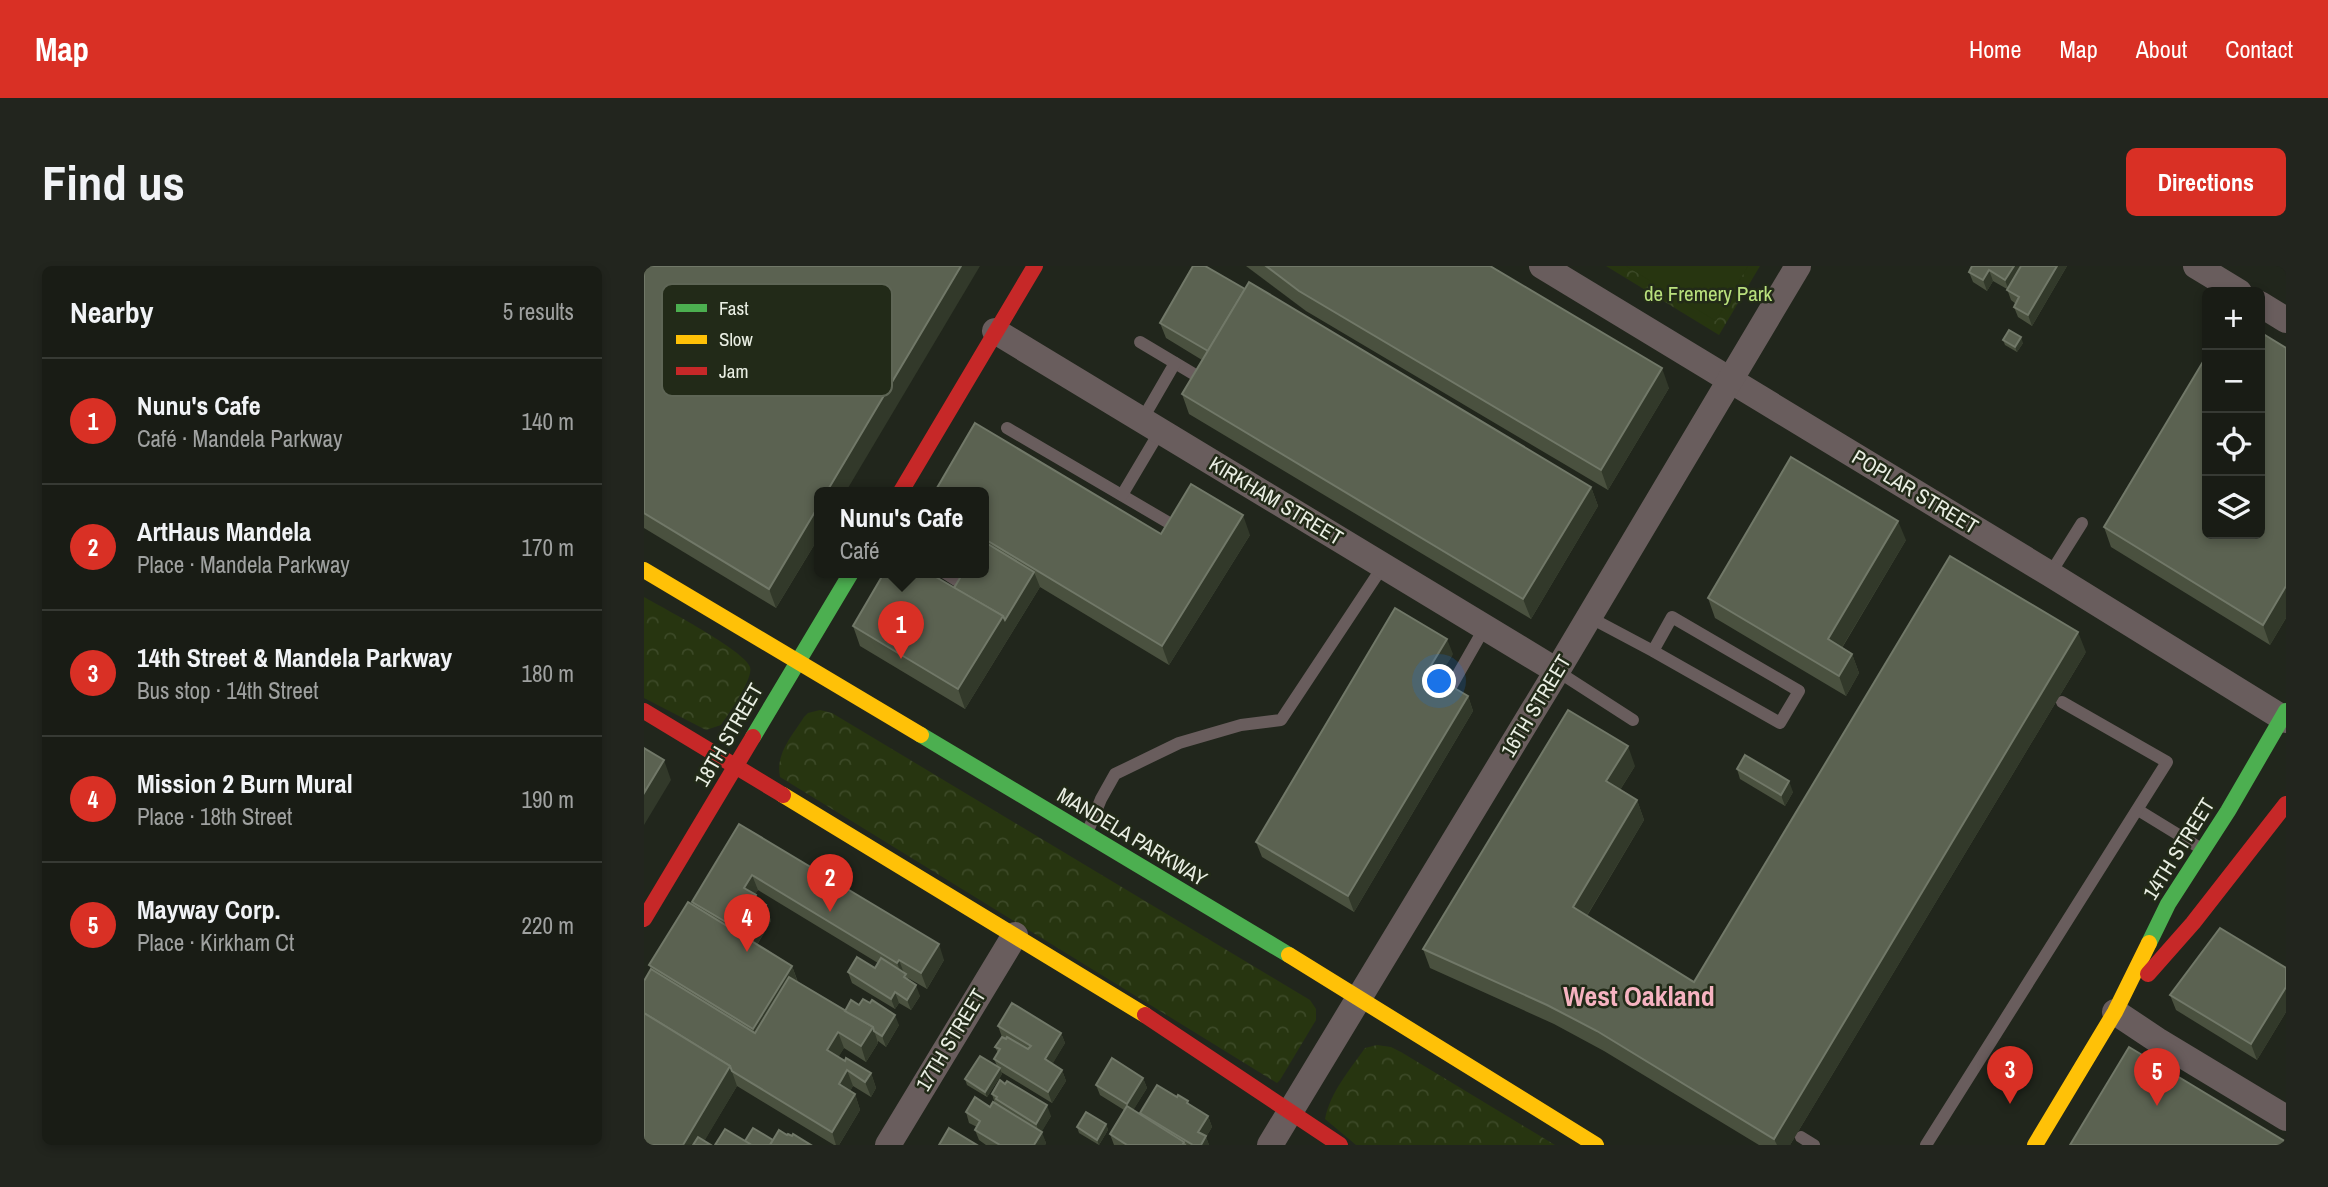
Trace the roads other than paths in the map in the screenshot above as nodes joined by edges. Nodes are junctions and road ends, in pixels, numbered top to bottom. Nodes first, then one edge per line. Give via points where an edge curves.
1 (1035, 266) edge
2 (1542, 266) edge
3 (1798, 266) edge
4 (2196, 266) edge
5 (2231, 287) edge
6 (2265, 307) edge
7 (2286, 320) edge
8 (995, 331) junction
9 (1140, 342) dead end
10 (1175, 363) junction
11 (1202, 379) edge
12 (1730, 379) junction
13 (1151, 426) junction
14 (1007, 429) dead end
15 (904, 487) edge
16 (1122, 495) junction
17 (2082, 523) dead end
18 (1175, 527) edge
19 (1383, 566) junction
20 (644, 570) edge
21 (2050, 574) junction
22 (848, 578) edge
23 (953, 578) edge
24 (962, 584) edge
25 (1590, 617) junction
26 (1485, 627) junction
27 (1653, 650) junction
28 (797, 659) junction
29 (1557, 671) junction
30 (1448, 692) edge
31 (2062, 702) dead end
32 (644, 711) edge
33 (2285, 716) edge
34 (1633, 720) dead end
35 (735, 766) junction
36 (2286, 804) edge
37 (2138, 810) junction
38 (1086, 834) junction
39 (2203, 849) junction
40 (644, 919) edge
41 (1015, 935) junction
42 (1360, 998) junction
43 (2115, 1012) junction
44 (1290, 1112) junction
45 (2286, 1118) edge
46 (1801, 1137) dead end
47 (888, 1145) edge
48 (1270, 1145) edge
49 (1340, 1145) edge
50 (1596, 1145) edge
51 (1814, 1145) edge
52 (1926, 1145) edge
53 (2035, 1145) edge

1 - 8 main road
2 - 12 street, POPLAR STREET
3 - 12 street, 16TH STREET
4 - 5 street
6 - 7 street
8 - 13 street, KIRKHAM STREET
8 - 15 main road
9 - 10 lane
10 - 11 lane
10 - 13 lane
12 - 21 street, POPLAR STREET
12 - 25 street, 16TH STREET
13 - 16 lane
13 - 19 street, KIRKHAM STREET
14 - 16 lane
16 - 18 lane
17 - 21 lane
19 - 26 street, KIRKHAM STREET
19 - 38 lane via 1281,719 1179,743 1115,774
20 - 28 main road, MANDELA PARKWAY
21 - 33 street, POPLAR STREET
22 - 28 main road, 18TH STREET
23 - 24 lane
25 - 27 lane
25 - 29 street, 16TH STREET
26 - 29 street, KIRKHAM STREET
26 - 30 lane
27 - 27 lane via 1672,617 1798,691 1780,723
28 - 35 main road, 18TH STREET
28 - 38 main road, MANDELA PARKWAY
29 - 34 lane
29 - 42 street, 16TH STREET
31 - 37 lane via 2167,762
32 - 35 main road
33 - 39 main road, 14TH STREET
35 - 40 main road, 18TH STREET
35 - 41 main road
36 - 43 main road, 14TH STREET via 2193,923
37 - 39 lane
37 - 52 lane
38 - 42 main road, MANDELA PARKWAY
39 - 43 main road, 14TH STREET via 2168,904
41 - 44 main road
41 - 47 street, 17TH STREET
42 - 44 street, 16TH STREET
42 - 50 main road, MANDELA PARKWAY
43 - 45 street
43 - 53 main road, 14TH STREET
44 - 48 street, 16TH STREET
44 - 49 main road
46 - 51 lane

